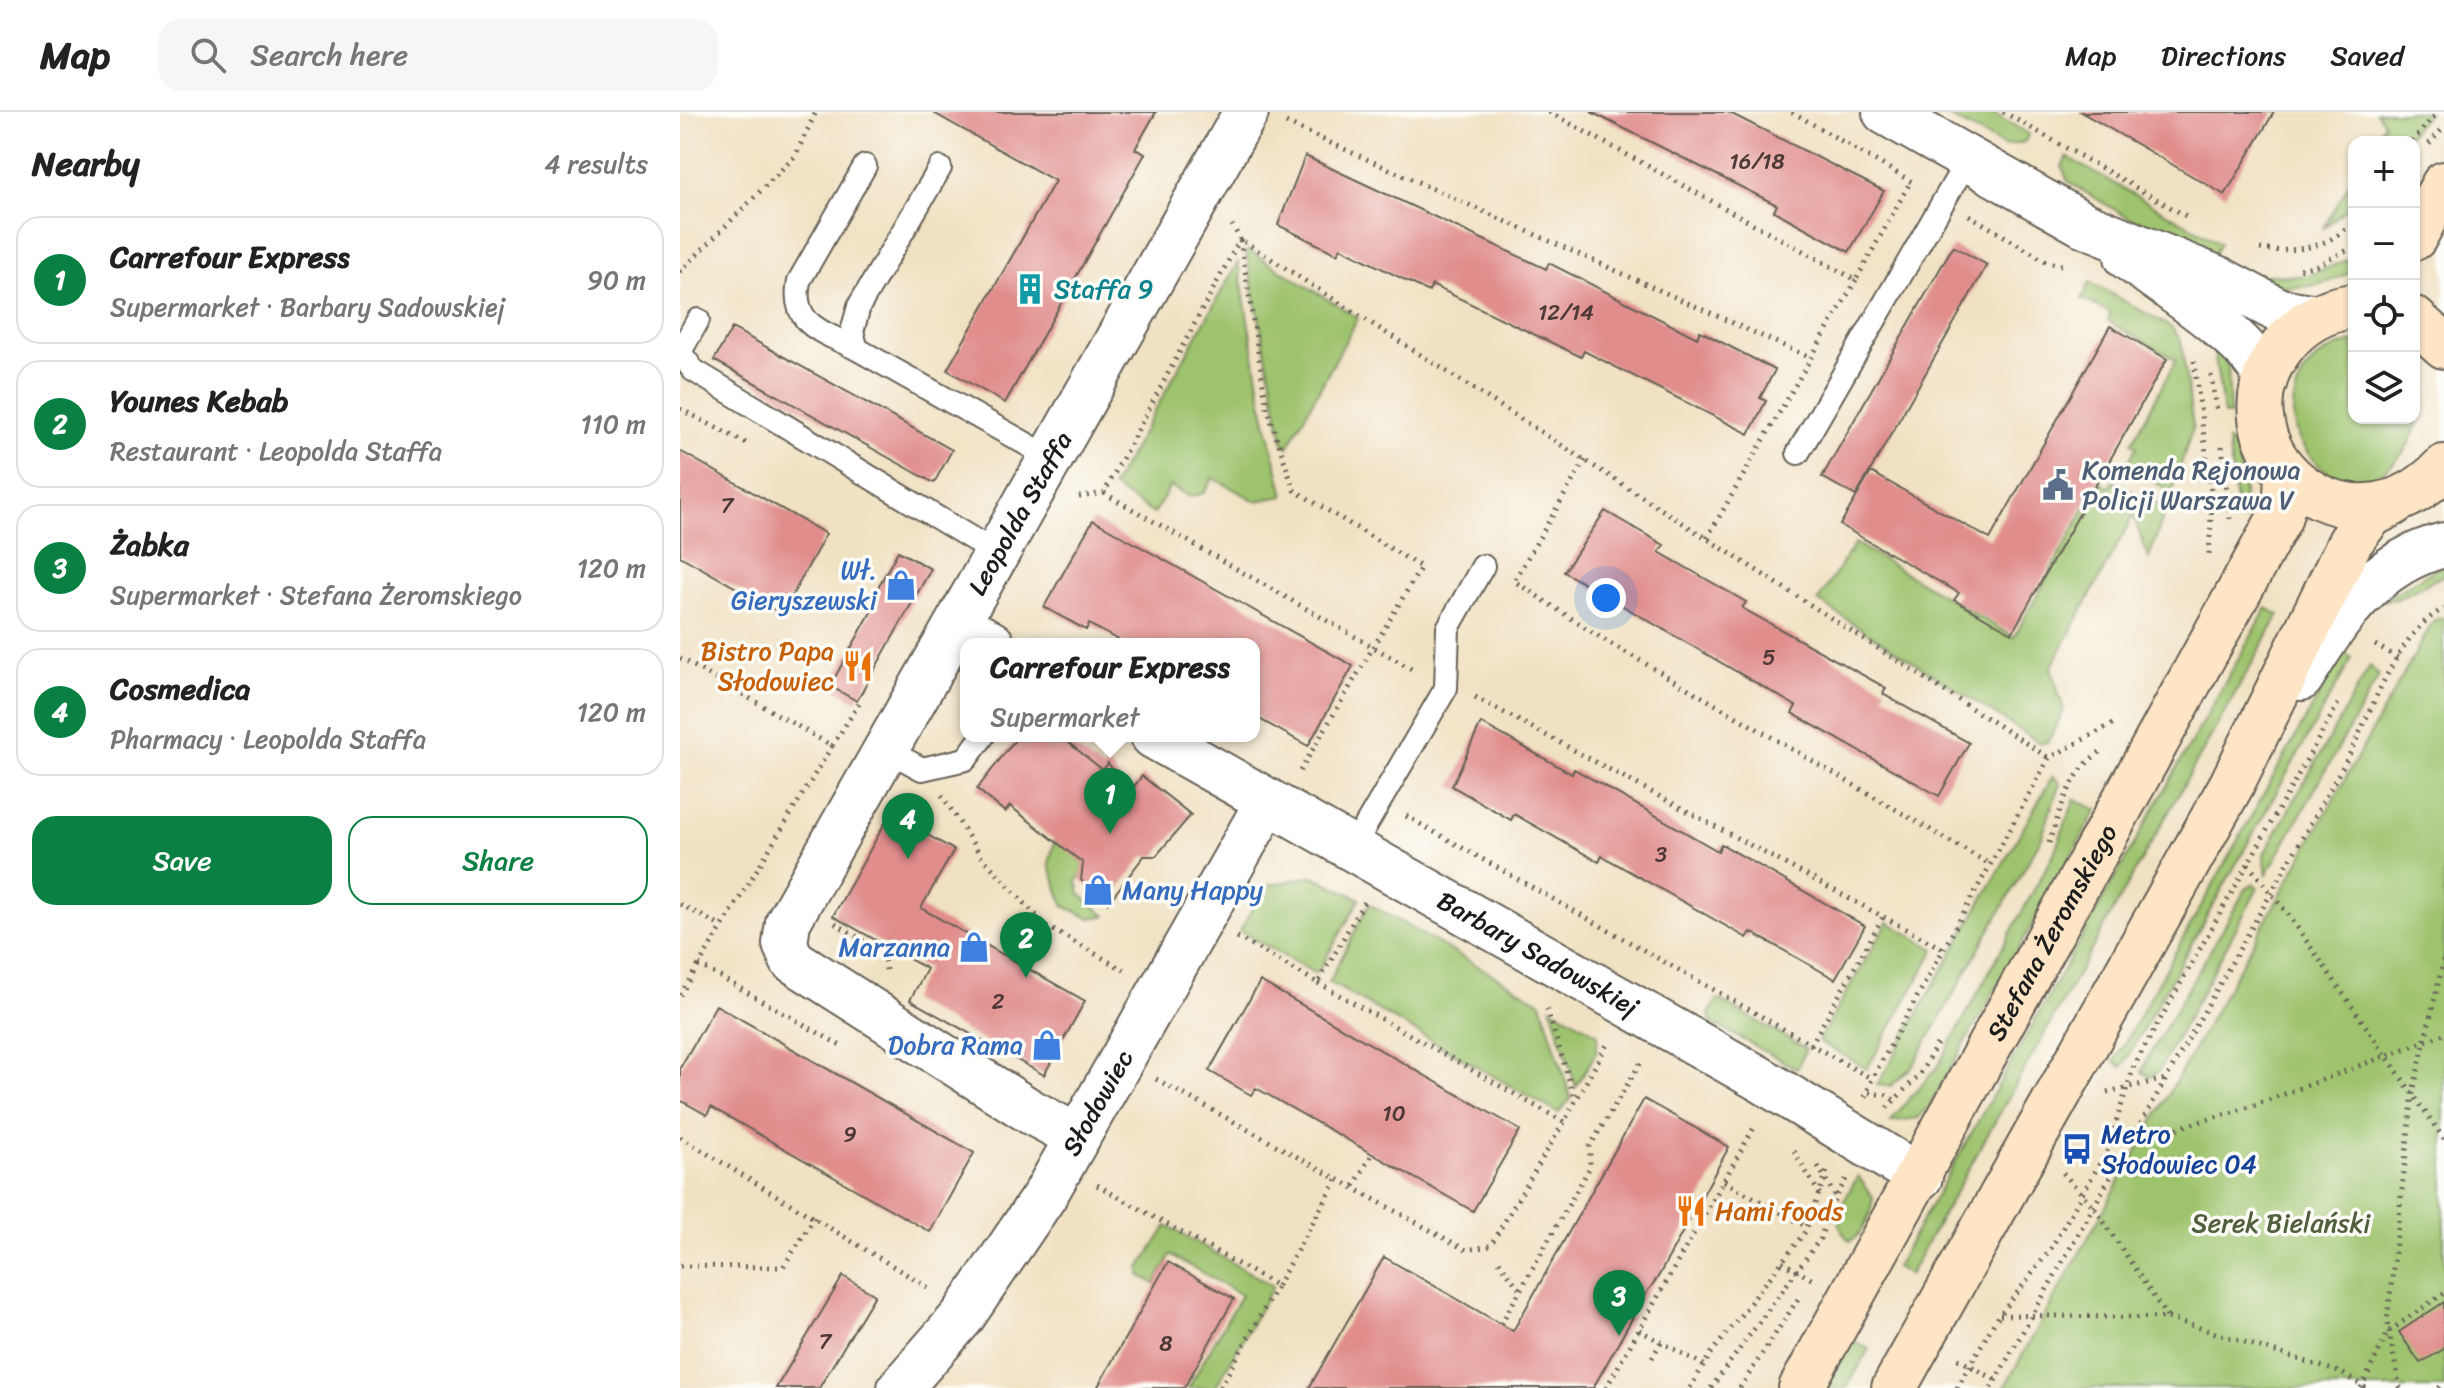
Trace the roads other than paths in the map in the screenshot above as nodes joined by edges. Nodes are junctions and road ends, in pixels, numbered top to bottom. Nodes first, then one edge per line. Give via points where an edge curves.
1 (1246, 112) edge
2 (1885, 112) edge
3 (1968, 159) junction
4 (865, 166) dead end
5 (940, 168) dead end
6 (2444, 184) edge
7 (2083, 224) junction
8 (2420, 227) edge
9 (2335, 311) edge
10 (698, 320) dead end
11 (2420, 324) edge
12 (2444, 346) edge
13 (857, 349) junction
14 (680, 352) edge
15 (2265, 380) junction
16 (1798, 453) dead end
17 (1053, 459) junction
18 (2287, 473) junction
19 (2425, 487) edge
20 (2444, 545) edge
21 (999, 555) junction
22 (1483, 566) dead end
23 (976, 635) edge
24 (960, 656) edge
25 (979, 742) edge
26 (1168, 742) edge
27 (879, 760) junction
28 (2232, 784) junction
29 (1283, 787) junction
30 (1352, 849) junction
31 (1078, 1137) junction
32 (1920, 1177) junction
33 (900, 1388) edge
34 (1801, 1388) edge
35 (1894, 1388) edge

1 - 17 street, Leopolda Staffa
2 - 3 street
3 - 7 street
3 - 16 lane
4 - 13 lane via 799,281 795,301 805,321
5 - 13 lane via 859,306 852,332
6 - 8 main road
7 - 9 street via 2219,279 2280,311
7 - 15 street via 2232,335 2258,362
9 - 15 main road via 2289,337
10 - 14 lane
11 - 12 main road
13 - 17 lane
14 - 21 lane via 693,370
15 - 18 main road via 2264,429
17 - 21 street, Leopolda Staffa
18 - 19 main road via 2312,494 2343,506
18 - 32 main road, Stefana Żeromskiego via 2279,519
19 - 28 main road via 2371,515 2350,542
20 - 28 street via 2401,561 2362,591
21 - 23 street, Leopolda Staffa
22 - 30 lane via 1448,628 1446,688
24 - 27 street, Leopolda Staffa
25 - 27 lane via 966,759 922,769
26 - 29 street, Barbary Sadowskiej
27 - 31 street, Leopolda Staffa via 788,922 785,944 792,960
28 - 35 main road
29 - 30 street, Barbary Sadowskiej
29 - 31 street, Słodowiec
30 - 32 street, Barbary Sadowskiej via 1760,1079
31 - 33 street, Słodowiec via 963,1316
32 - 34 main road, Stefana Żeromskiego

